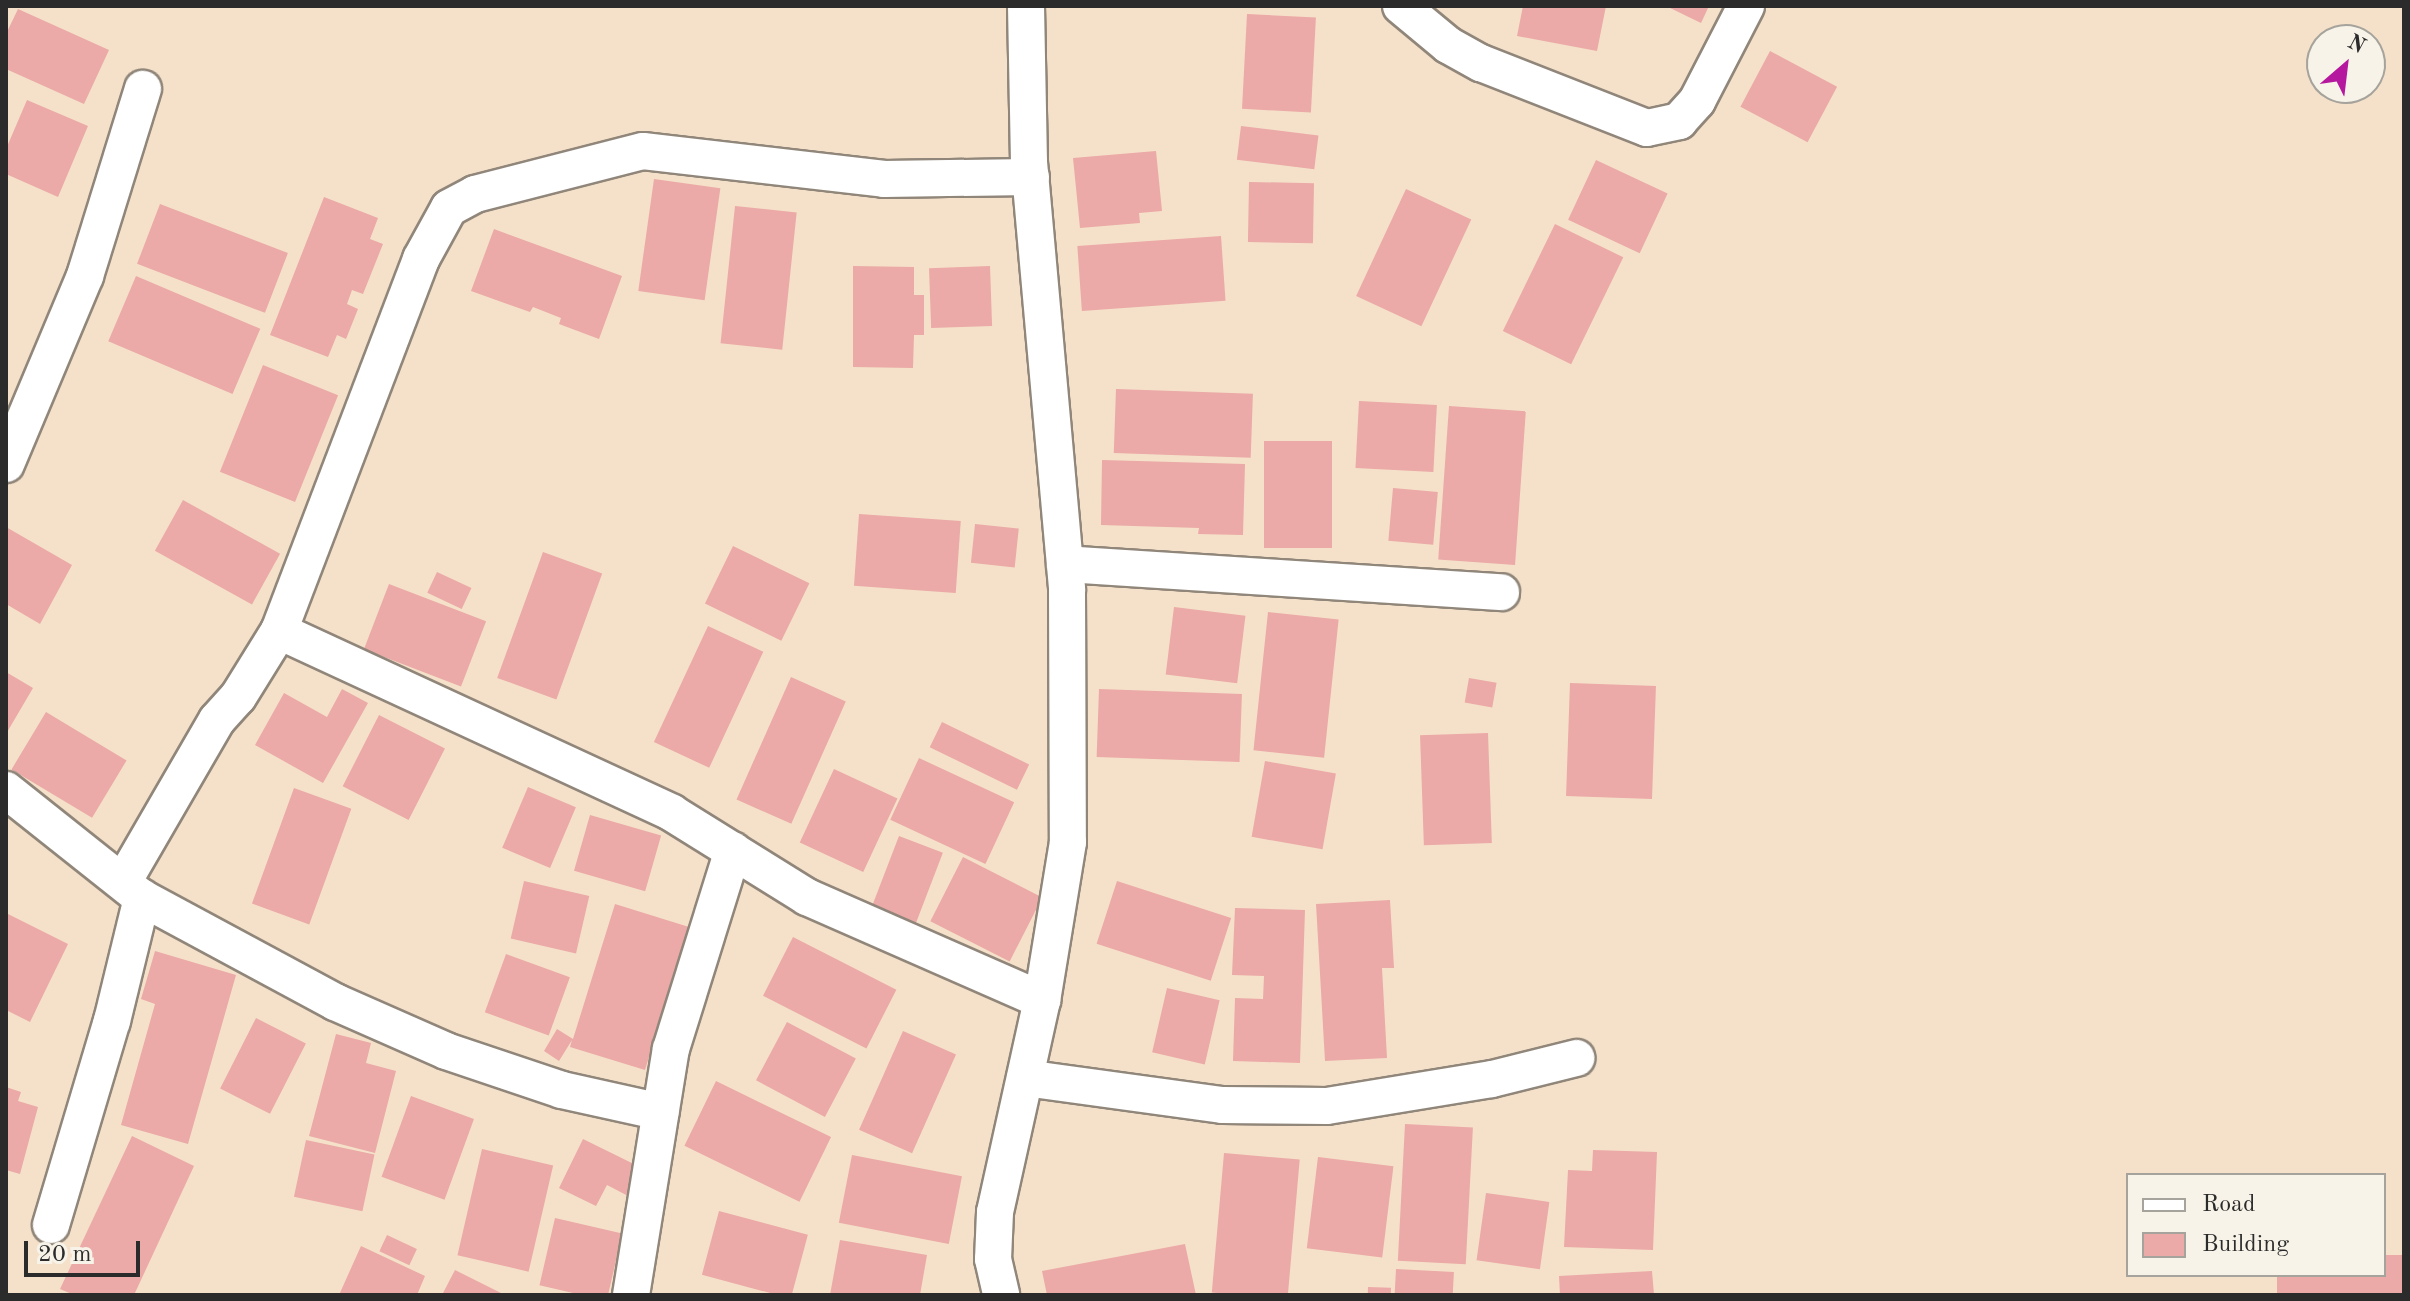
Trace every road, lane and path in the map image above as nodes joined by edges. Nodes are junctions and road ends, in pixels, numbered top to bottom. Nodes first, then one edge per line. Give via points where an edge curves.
1 (1026, 6) edge
2 (1401, 6) edge
3 (1746, 6) edge
4 (143, 89) dead end
5 (1031, 177) junction
6 (6, 464) edge
7 (1065, 564) junction
8 (1501, 592) dead end
9 (279, 631) junction
10 (6, 790) edge
11 (733, 850) junction
12 (133, 890) junction
13 (1042, 1000) junction
14 (1576, 1058) dead end
15 (1025, 1078) junction
16 (661, 1112) junction
17 (51, 1225) dead end
18 (631, 1295) edge
19 (1001, 1295) edge

1 - 5 street
2 - 3 street via 1448,45 1481,63 1647,128 1679,121 1697,101
4 - 6 street via 85,276
5 - 7 street
5 - 9 street via 884,179 643,151 475,194 449,208 421,259
7 - 8 street
7 - 13 street via 1068,842
9 - 11 street via 672,813
9 - 12 street via 238,697 217,720
10 - 12 street
11 - 13 street via 807,897
11 - 16 street via 671,1049
12 - 16 street via 335,1002 446,1051 562,1090
12 - 17 street via 112,1021
13 - 15 street
14 - 15 street via 1492,1079 1327,1106 1222,1105
15 - 19 street via 995,1212 993,1259
16 - 18 street

